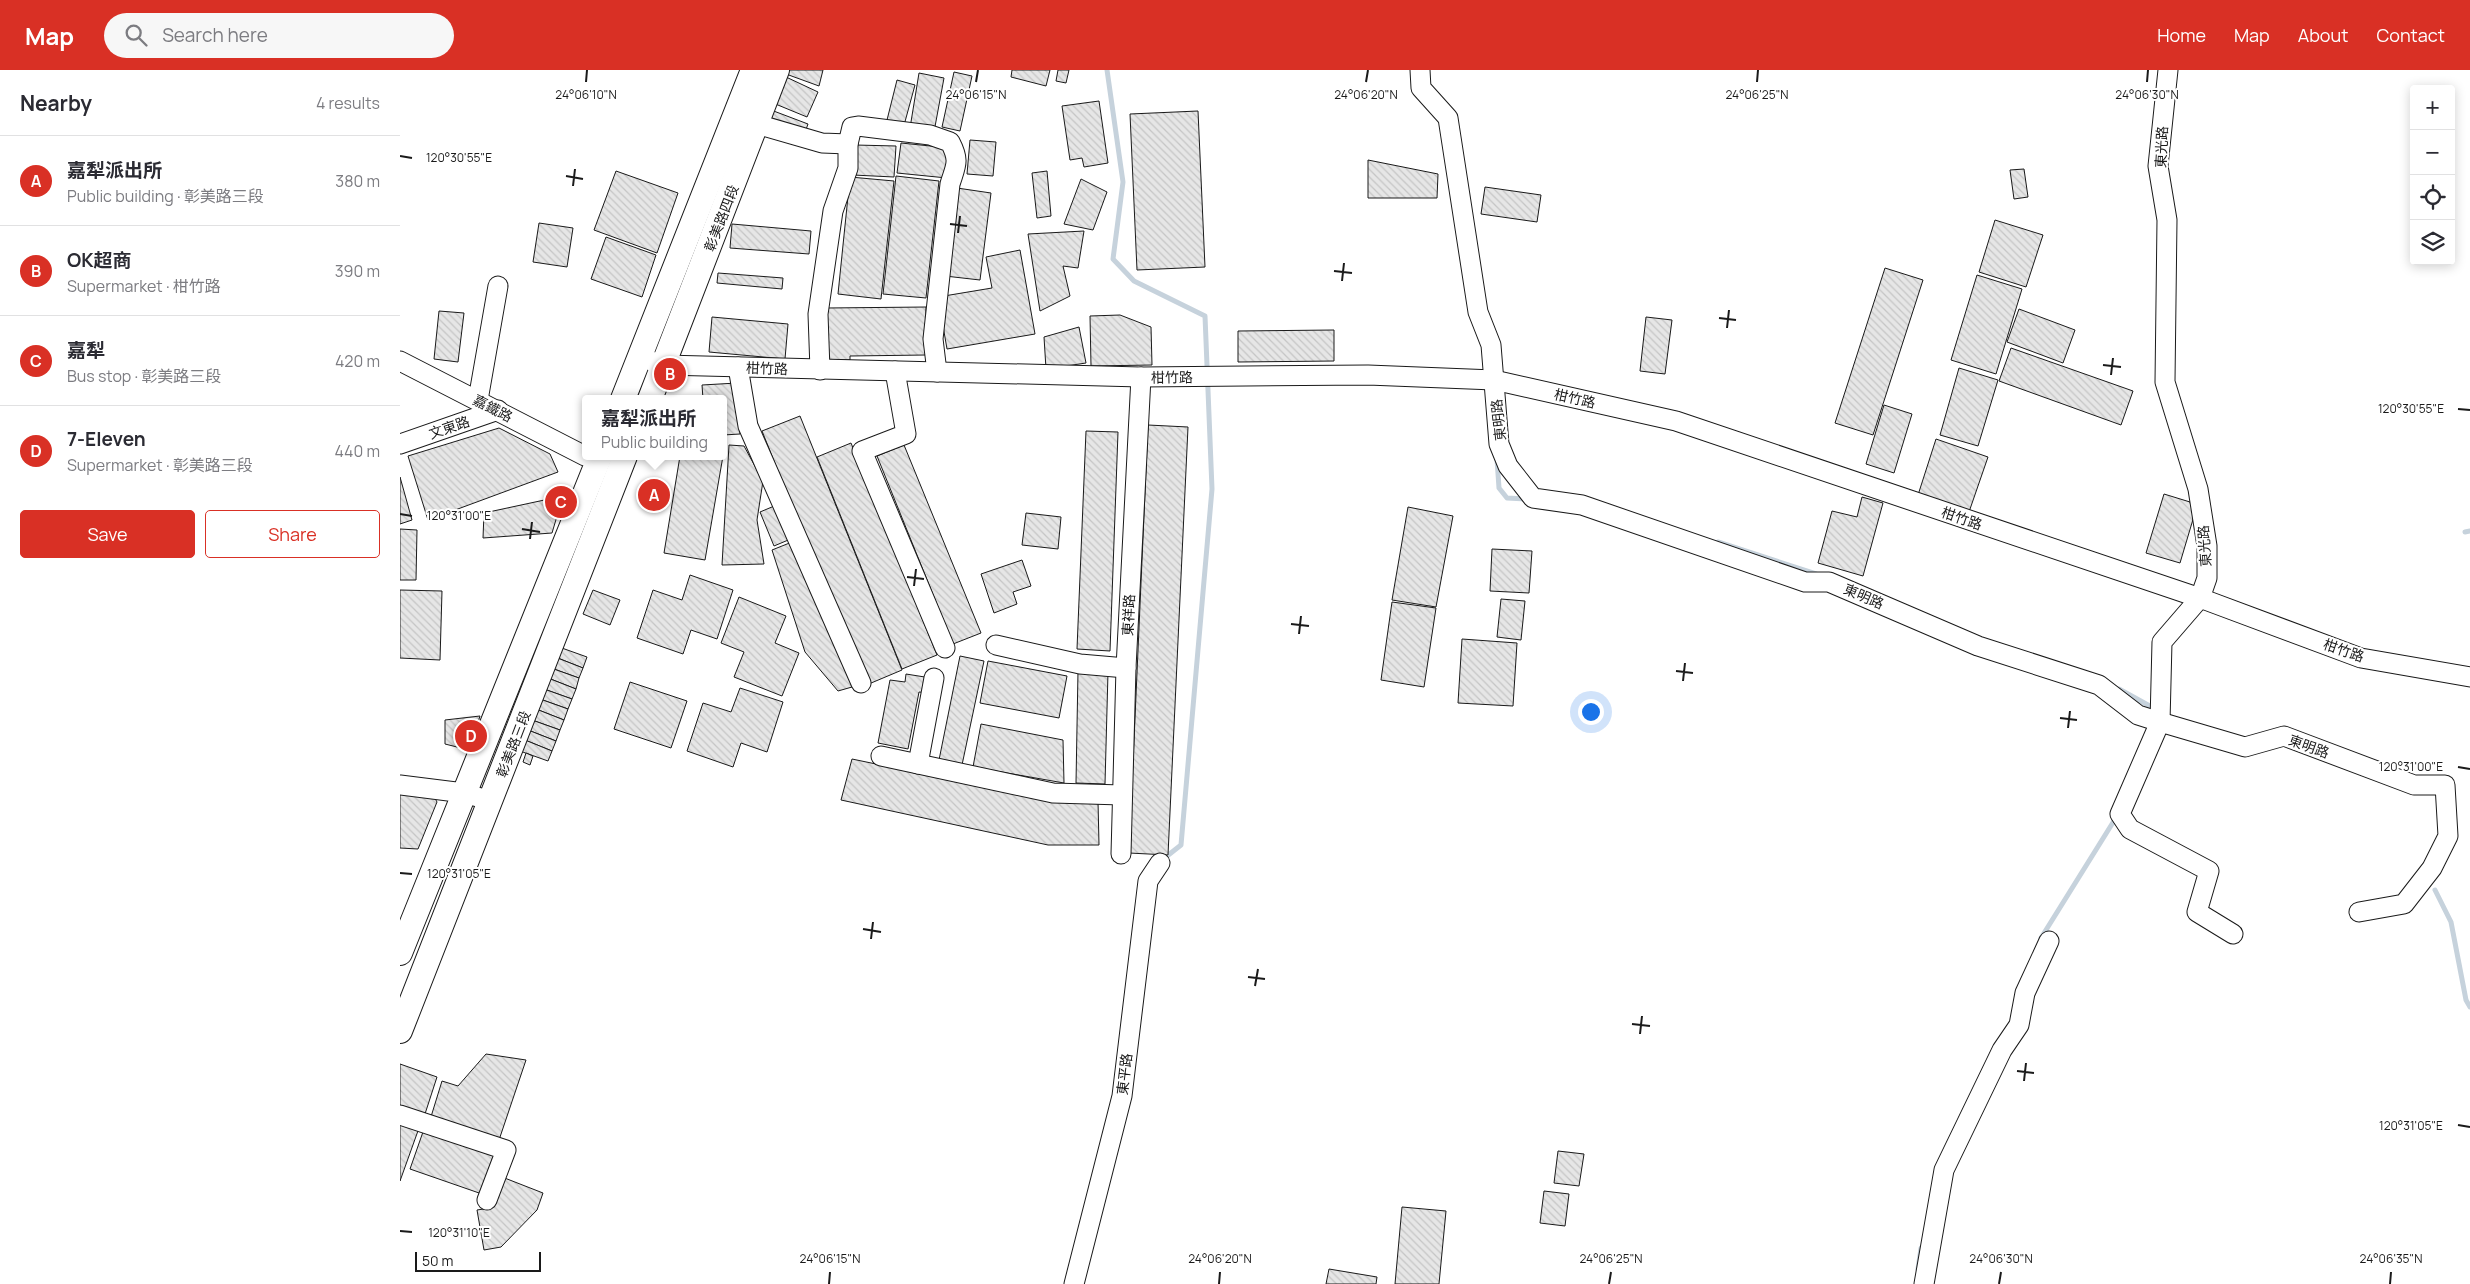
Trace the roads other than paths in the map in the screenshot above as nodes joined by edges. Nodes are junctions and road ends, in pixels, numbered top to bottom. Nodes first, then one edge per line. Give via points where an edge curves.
1 (753, 70) edge
2 (778, 70) edge
3 (1420, 70) edge
4 (2168, 70) edge
5 (745, 121) junction
6 (848, 144) junction
7 (498, 286) dead end
8 (640, 357) junction
9 (400, 361) edge
10 (664, 365) junction
11 (738, 368) junction
12 (820, 370) junction
13 (895, 371) junction
14 (937, 372) junction
15 (1141, 377) junction
16 (1494, 380) junction
17 (625, 395) edge
18 (652, 395) edge
19 (478, 400) junction
20 (498, 410) junction
21 (400, 444) edge
22 (582, 453) edge
23 (591, 460) edge
24 (601, 460) edge
25 (622, 465) edge
26 (2200, 598) junction
27 (996, 645) dead end
28 (945, 648) dead end
29 (1126, 668) junction
30 (2470, 677) edge
31 (934, 678) dead end
32 (861, 683) dead end
33 (2160, 722) junction
34 (881, 756) dead end
35 (918, 764) junction
36 (400, 786) edge
37 (464, 793) junction
38 (1122, 795) junction
39 (491, 801) junction
40 (1121, 854) dead end
41 (1160, 862) dead end
42 (2359, 912) dead end
43 (2232, 934) dead end
44 (2049, 941) dead end
45 (400, 953) edge
46 (400, 1031) edge
47 (400, 1115) edge
48 (487, 1200) dead end
49 (1074, 1284) edge
50 (1924, 1284) edge

1 - 5 main road, 彰美路四段
2 - 5 main road, 彰美路四段
3 - 16 street, 東明路 via 1421,88 1448,118 1478,312 1491,345
4 - 26 street, 東光路 via 2158,166 2167,220 2166,382 2198,489 2205,536 2206,578
5 - 6 street via 822,143
5 - 8 main road, 彰美路四段
5 - 10 main road, 彰美路四段
6 - 12 street via 848,168 834,211 818,314
6 - 14 street via 852,127 868,127 930,135 950,142 957,155 950,184 933,339
7 - 19 street
8 - 10 street, 柑竹路
8 - 17 main road
9 - 19 street, 嘉鐵路
10 - 11 street, 柑竹路
10 - 18 main road
11 - 12 street, 柑竹路
11 - 32 street via 748,426
12 - 13 street, 柑竹路
13 - 14 street, 柑竹路
13 - 28 street via 906,434 862,451
14 - 15 street, 柑竹路
15 - 16 street, 柑竹路 via 1368,375
15 - 29 street, 東祥路
16 - 26 street, 柑竹路 via 1676,421
16 - 33 street, 東明路 via 1499,444 1508,466 1533,498 1582,505 1805,582 1829,582 1978,646 2099,685 2138,715
19 - 20 street, 嘉鐵路
20 - 21 street, 文東路
20 - 22 street, 嘉鐵路
23 - 37 main road, 彰美路三段
24 - 25 street, 嘉鐵路
25 - 39 main road, 彰美路三段
26 - 30 street, 柑竹路 via 2361,658
26 - 33 street, 東光路 via 2162,642
27 - 29 street via 1080,664
29 - 38 street, 東祥路
31 - 35 street
33 - 42 street, 東明路 via 2245,748 2284,736 2414,785 2445,785 2448,836 2432,868 2404,904
33 - 43 street, 東光路 via 2120,814 2130,829 2208,871 2197,912
34 - 35 street
35 - 38 street via 1053,793
36 - 37 street
37 - 39 street
37 - 45 main road, 彰美路三段
38 - 40 street, 東祥路
39 - 46 main road, 彰美路三段
41 - 49 street, 東平路 via 1148,881 1122,1096
44 - 50 street via 2025,993 2019,1025 2002,1050 1944,1170
47 - 48 street via 506,1150

